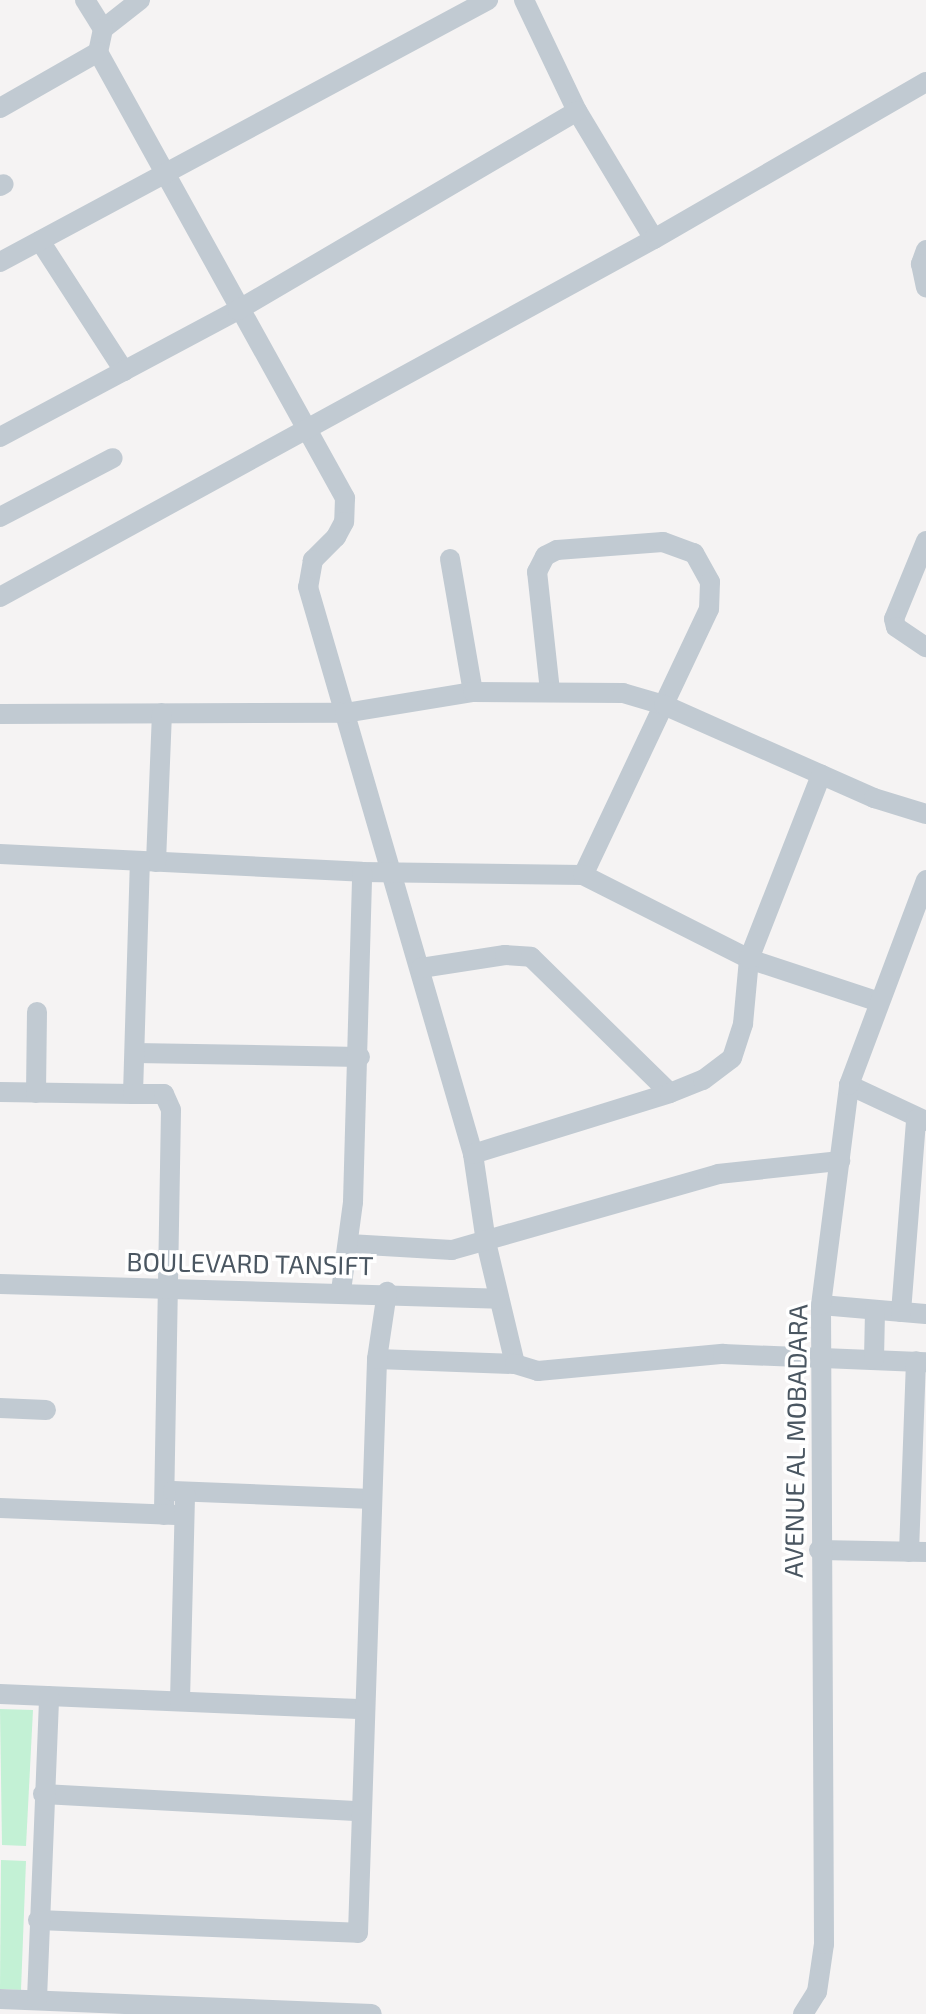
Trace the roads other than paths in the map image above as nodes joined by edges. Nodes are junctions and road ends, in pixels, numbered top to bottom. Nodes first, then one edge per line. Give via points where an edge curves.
1 (85, 0) edge
2 (140, 0) edge
3 (488, 0) edge
4 (524, 0) edge
5 (103, 29) junction
6 (98, 52) junction
7 (926, 82) edge
8 (0, 108) edge
9 (577, 111) junction
10 (162, 174) junction
11 (654, 239) junction
12 (40, 241) junction
13 (926, 250) edge
14 (0, 262) edge
15 (926, 287) edge
16 (238, 310) junction
17 (124, 371) junction
18 (302, 428) junction
19 (0, 437) edge
20 (113, 458) dead end
21 (0, 517) edge
22 (926, 541) edge
23 (926, 550) edge
24 (450, 559) dead end
25 (0, 597) edge
26 (926, 647) edge
27 (550, 691) junction
28 (473, 692) junction
29 (664, 705) junction
30 (162, 713) junction
31 (345, 713) junction
32 (0, 714) edge
33 (821, 775) junction
34 (926, 814) edge
35 (0, 854) edge
36 (148, 861) junction
37 (362, 872) junction
38 (393, 872) junction
39 (583, 875) junction
40 (926, 882) edge
41 (749, 959) junction
42 (421, 968) junction
43 (876, 1001) junction
44 (37, 1012) dead end
45 (135, 1053) junction
46 (360, 1057) junction
47 (849, 1085) junction
48 (0, 1092) edge
49 (36, 1093) junction
50 (670, 1093) junction
51 (133, 1094) junction
52 (921, 1120) edge
53 (473, 1154) junction
54 (840, 1161) junction
55 (486, 1242) junction
56 (349, 1244) junction
57 (0, 1284) edge
58 (167, 1288) junction
59 (341, 1291) junction
60 (387, 1292) junction
61 (499, 1299) junction
62 (821, 1305) junction
63 (875, 1310) junction
64 (901, 1312) junction
65 (926, 1314) edge
66 (819, 1357) junction
67 (377, 1359) junction
68 (874, 1359) junction
69 (921, 1362) edge
70 (515, 1364) junction
71 (0, 1408) edge
72 (46, 1410) dead end
73 (919, 1451) edge
74 (175, 1491) junction
75 (372, 1499) junction
76 (0, 1508) edge
77 (174, 1515) junction
78 (819, 1550) junction
79 (917, 1552) edge
80 (0, 1694) edge
81 (49, 1696) junction
82 (180, 1701) junction
83 (365, 1709) junction
84 (43, 1794) junction
85 (360, 1811) junction
86 (38, 1920) junction
87 (0, 1999) edge
88 (37, 1999) junction
89 (372, 2014) edge
90 (803, 2014) edge

1 - 5 street
2 - 5 street
3 - 10 street
4 - 9 street
5 - 6 street
6 - 8 street
6 - 10 street
7 - 11 street
9 - 11 street
9 - 16 street
10 - 12 street
10 - 16 street
11 - 18 street
12 - 14 street
12 - 17 street
13 - 15 street via 921,264
16 - 17 street
16 - 18 street
17 - 19 street
18 - 25 street
18 - 31 street via 345,498 344,522 313,560 308,578
20 - 21 street
22 - 23 street
23 - 26 street via 894,619 896,627
24 - 28 street
27 - 28 street
27 - 29 street via 623,693
27 - 29 street via 539,562 557,550 678,543 688,547 705,569 711,595
28 - 31 street
29 - 33 street
29 - 39 street
30 - 31 street
30 - 32 street
30 - 36 street
31 - 38 street
33 - 34 street
33 - 41 street
35 - 36 street
36 - 37 street
36 - 45 street
37 - 38 street
37 - 46 street
38 - 39 street
38 - 42 street
39 - 41 street
40 - 43 street, AVENUE AL MOBADARA
41 - 43 street
41 - 50 street via 743,1024 732,1058 703,1080
42 - 50 street via 505,955 531,957
42 - 53 street
43 - 47 street, AVENUE AL MOBADARA
44 - 49 street
45 - 46 street
45 - 51 street
46 - 56 street
47 - 52 street
47 - 54 street, AVENUE AL MOBADARA
48 - 49 street
49 - 51 street
50 - 53 street
51 - 58 street via 160,1093 170,1101
52 - 64 street
53 - 55 street
54 - 55 street via 718,1174
54 - 62 street, AVENUE AL MOBADARA
55 - 56 street via 452,1250
55 - 61 street
56 - 59 street
57 - 58 street, BOULEVARD TANSIFT
58 - 59 street, BOULEVARD TANSIFT
58 - 74 street
59 - 60 street, BOULEVARD TANSIFT
60 - 61 street, BOULEVARD TANSIFT
60 - 67 street
61 - 70 street
62 - 63 street
62 - 66 street, AVENUE AL MOBADARA
63 - 64 street
63 - 68 street
64 - 65 street
66 - 68 street
66 - 70 street via 723,1354 538,1371
66 - 78 street, AVENUE AL MOBADARA
67 - 70 street
67 - 75 street
68 - 69 street
69 - 73 street
71 - 72 street
73 - 79 street
74 - 75 street
74 - 77 street
75 - 83 street
76 - 77 street
77 - 82 street
78 - 79 street
78 - 90 street, AVENUE AL MOBADARA via 824,1944 817,1992
80 - 81 street
81 - 82 street
81 - 84 street
82 - 83 street
83 - 85 street
84 - 85 street
84 - 86 street
85 - 86 street via 358,1933
86 - 88 street
87 - 88 street
88 - 89 street

